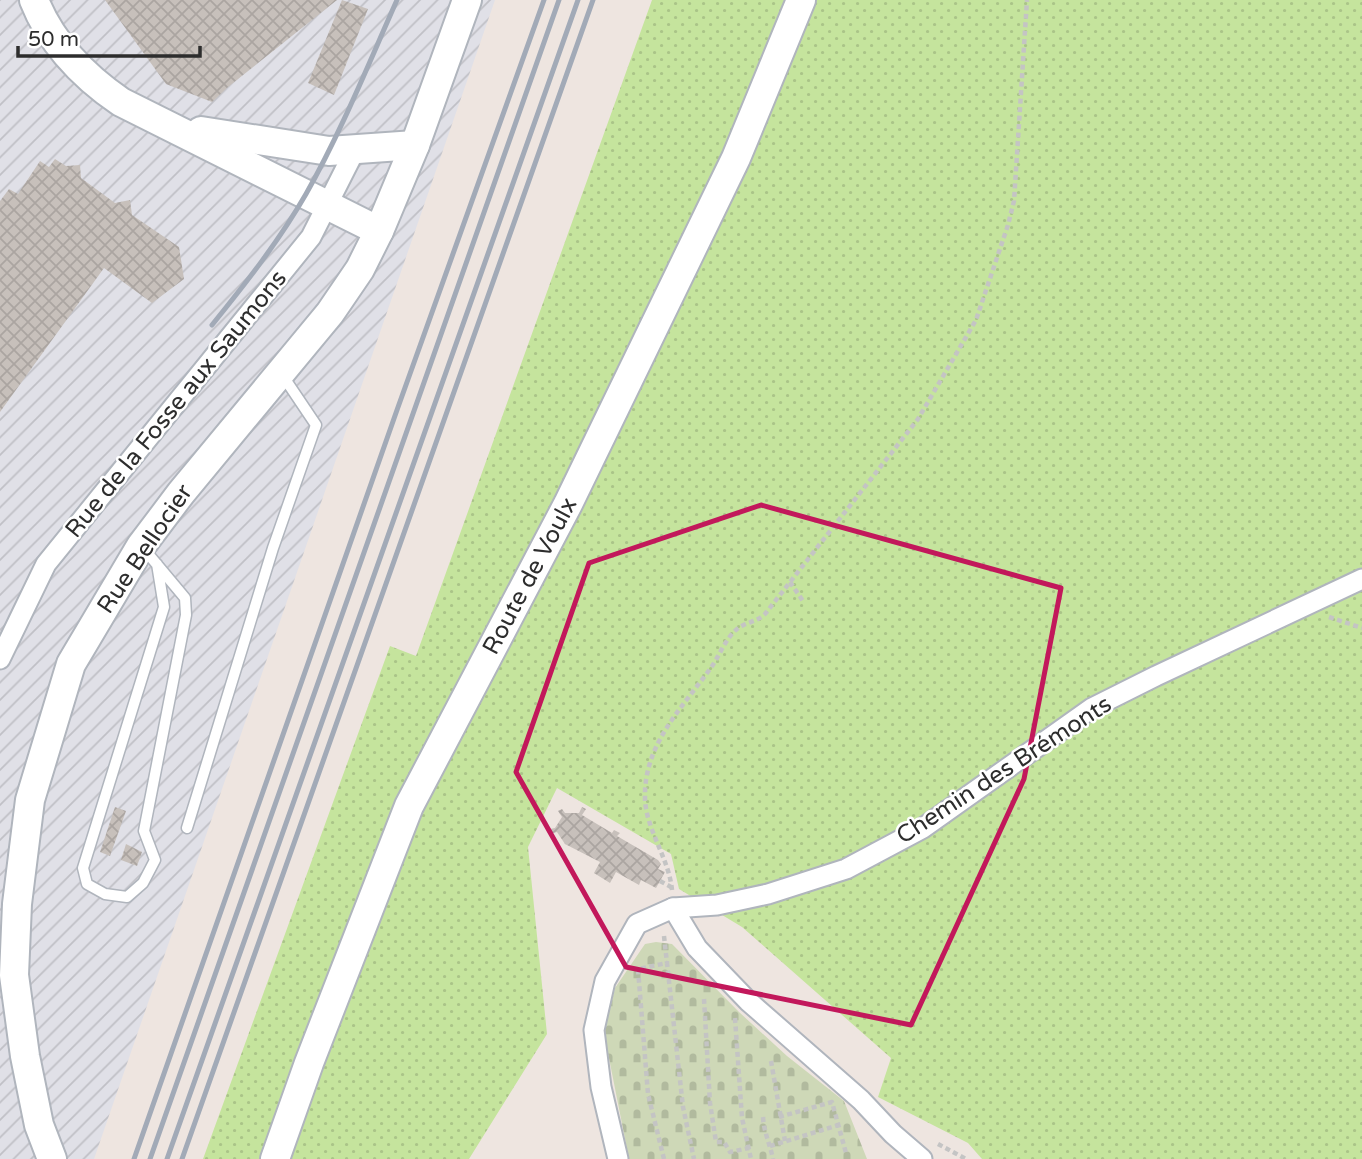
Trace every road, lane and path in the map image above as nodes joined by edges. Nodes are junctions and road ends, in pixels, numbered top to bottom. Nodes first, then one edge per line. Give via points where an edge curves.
1 (34, 0) edge
2 (467, 0) edge
3 (801, 0) edge
4 (1027, 0) edge
5 (174, 127) junction
6 (415, 145) junction
7 (355, 150) junction
8 (328, 205) junction
9 (380, 231) junction
10 (281, 373) junction
11 (149, 555) junction
12 (1362, 579) edge
13 (790, 582) junction
14 (803, 601) dead end
15 (0, 659) edge
16 (187, 828) dead end
17 (660, 881) dead end
18 (671, 888) junction
19 (673, 908) junction
20 (704, 999) dead end
21 (748, 1001) junction
22 (771, 1061) dead end
23 (763, 1117) dead end
24 (779, 1117) junction
25 (839, 1125) junction
26 (785, 1141) junction
27 (770, 1146) junction
28 (749, 1148) junction
29 (846, 1153) dead end
30 (52, 1159) edge
31 (275, 1159) edge
32 (618, 1159) edge
33 (664, 1159) edge
34 (694, 1159) edge
35 (751, 1159) edge
36 (773, 1159) edge
37 (922, 1159) edge

1 - 5 main road via 60,46 97,86
2 - 6 main road, Rue Bellocier
3 - 31 main road, Route de Voulx via 736,158 568,504 409,806
4 - 13 path via 1014,201 976,320 918,419
5 - 7 main road via 329,151
5 - 8 main road
6 - 7 main road
6 - 9 main road, Rue Bellocier
7 - 8 street, Rue de la Fosse aux Saumons
8 - 9 main road
8 - 15 street, Rue de la Fosse aux Saumons via 311,237 46,564
9 - 10 main road, Rue Bellocier via 345,294
10 - 11 main road, Rue Bellocier via 181,493
10 - 16 lane via 316,425
11 - 11 lane via 164,607 83,868 87,884 105,894 127,897 143,883 155,860 144,831 186,615 185,598
11 - 30 main road, Rue Bellocier via 71,664 30,800 14,975 39,1125
12 - 19 street, Chemin des Brémonts via 1092,708 923,828 846,869 768,894 718,905
13 - 14 path
13 - 18 path via 760,619 736,630 656,745 645,799
17 - 18 path
18 - 19 path
19 - 21 street via 697,948
19 - 32 street via 637,924 598,1004 596,1053
20 - 28 path via 716,1142 724,1142 730,1152
21 - 28 path via 734,1020
21 - 37 street
22 - 24 path
23 - 27 path
24 - 25 path via 832,1102
24 - 26 path
25 - 26 path
25 - 29 path
26 - 27 path
27 - 36 path
28 - 35 path
33 - 34 path via 648,1094 638,969 667,963 683,1107

